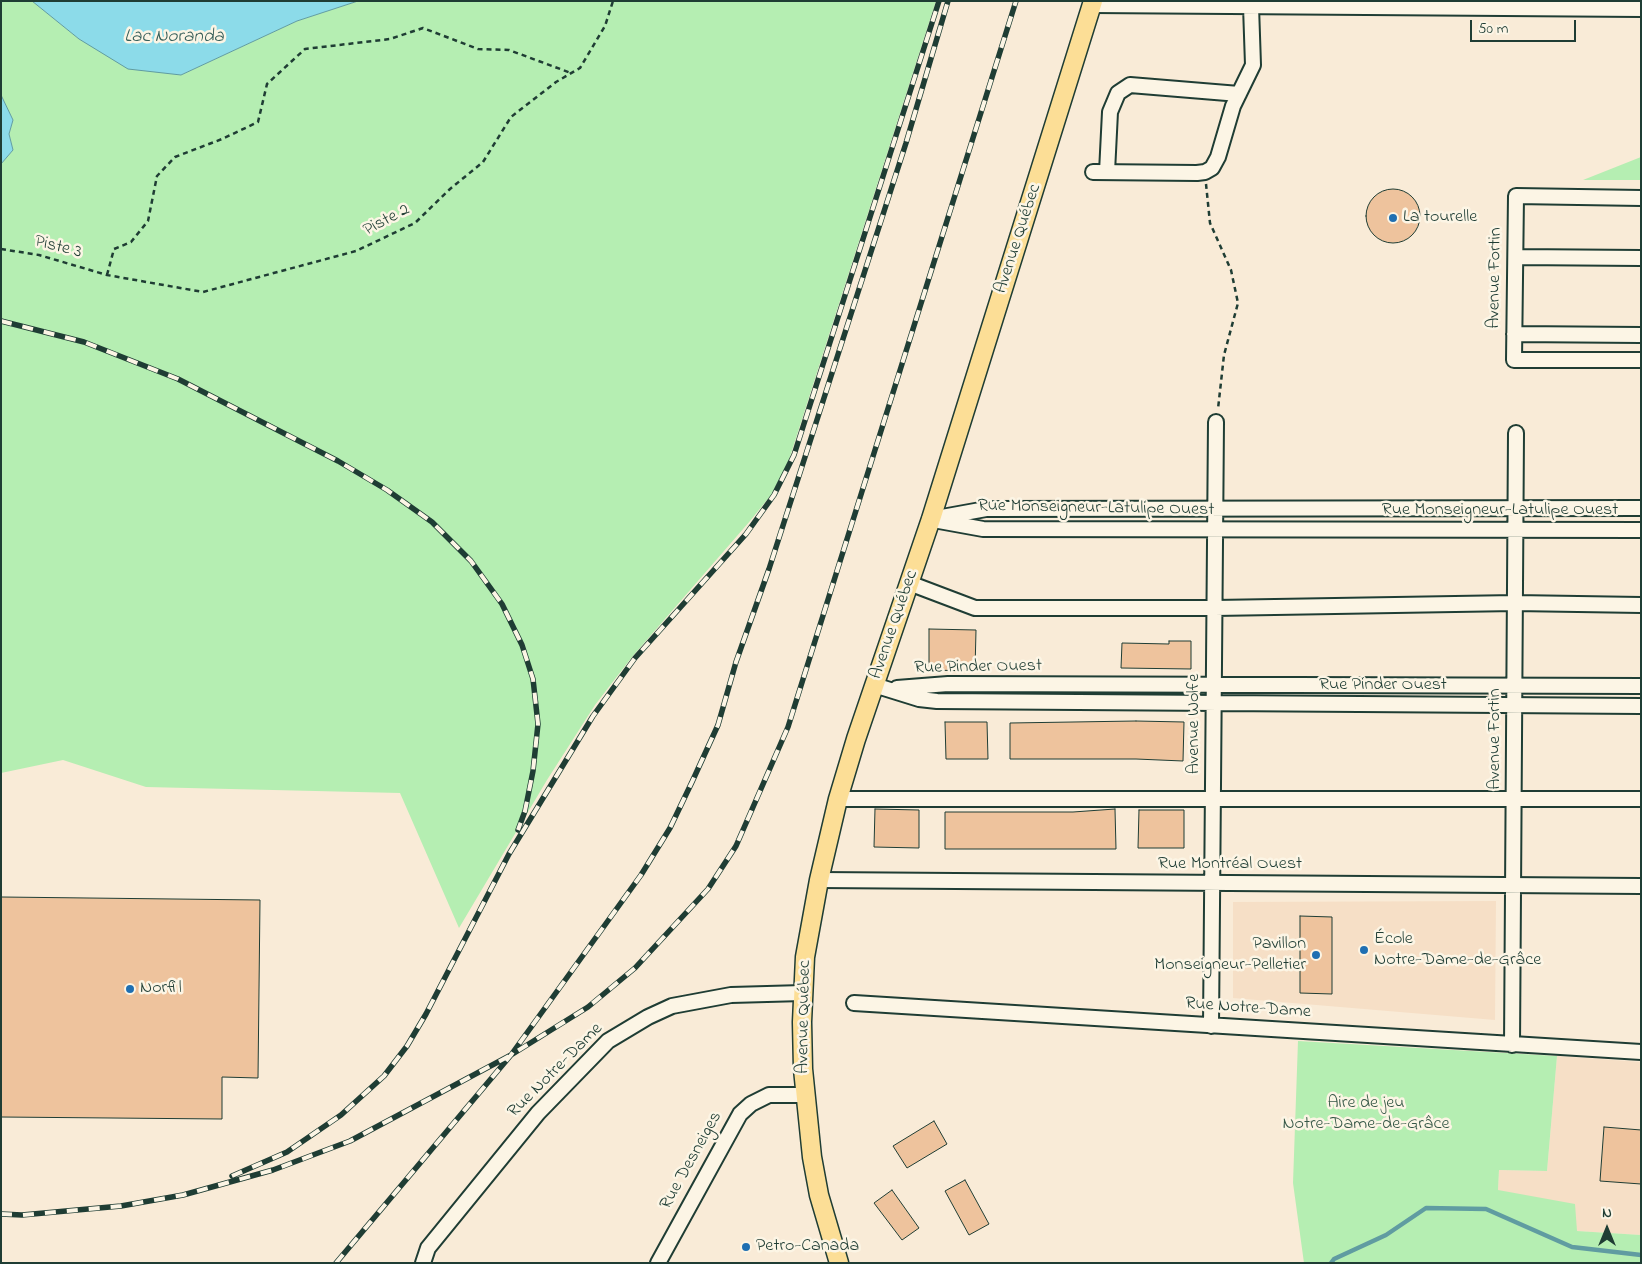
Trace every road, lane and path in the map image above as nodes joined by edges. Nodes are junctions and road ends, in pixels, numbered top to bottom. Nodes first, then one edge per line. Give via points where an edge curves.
1 (613, 1) edge
2 (1093, 3) edge
3 (1519, 4) edge
4 (1251, 6) junction
5 (1641, 9) edge
6 (571, 73) junction
7 (1239, 94) junction
8 (1205, 172) junction
9 (1641, 198) edge
10 (1, 249) edge
11 (1516, 257) junction
12 (1641, 258) edge
13 (107, 274) junction
14 (1514, 334) junction
15 (1641, 335) edge
16 (1641, 360) edge
17 (1216, 422) joint
18 (1516, 433) dead end
19 (1641, 508) edge
20 (1214, 509) junction
21 (1514, 509) junction
22 (931, 519) junction
23 (1214, 529) junction
24 (1514, 530) junction
25 (1641, 530) edge
26 (909, 583) junction
27 (1515, 603) junction
28 (1641, 605) edge
29 (1215, 608) junction
30 (874, 685) junction
31 (1214, 686) junction
32 (1514, 686) junction
33 (1641, 686) edge
34 (1214, 703) junction
35 (1514, 705) junction
36 (1641, 706) edge
37 (838, 799) junction
38 (1514, 799) junction
39 (1641, 799) edge
40 (1213, 800) junction
41 (819, 880) junction
42 (1213, 883) junction
43 (1513, 885) junction
44 (1641, 886) edge
45 (803, 993) junction
46 (854, 1003) dead end
47 (1211, 1026) junction
48 (1512, 1045) junction
49 (1641, 1052) edge
50 (805, 1095) junction
51 (423, 1263) edge
52 (658, 1263) edge
53 (838, 1263) edge

1 - 6 path, Piste 2 via 605,26 580,68
2 - 4 street
2 - 22 main road, Avenue Québec
3 - 4 street
3 - 5 street
4 - 7 street via 1253,65
6 - 13 path, Piste 2 via 511,117 483,162 415,224 356,252 203,292
6 - 13 path via 509,50 478,49 423,28 390,39 305,49 267,84 258,122 175,157 157,176 148,221 131,242 114,249
7 - 8 street via 1218,157 1212,168
7 - 8 street via 1130,85 1118,92 1110,112 1100,172
8 - 17 path via 1210,223 1231,270 1238,303 1224,355
9 - 11 street, Avenue Fortin via 1516,196
10 - 13 path, Piste 3 via 39,254
11 - 12 street
11 - 14 street, Avenue Fortin
14 - 15 street
14 - 16 street, Avenue Fortin via 1514,360
17 - 20 street, Avenue Wolfe
18 - 21 street, Avenue Fortin
19 - 21 street, Rue Monseigneur-Latulipe Ouest
20 - 21 street, Rue Monseigneur-Latulipe Ouest
20 - 22 street, Rue Monseigneur-Latulipe Ouest via 986,509
20 - 23 street, Avenue Wolfe
21 - 24 street, Avenue Fortin
22 - 23 street, Rue Monseigneur-Latulipe Ouest via 983,529
22 - 26 main road, Avenue Québec
23 - 24 street, Rue Monseigneur-Latulipe Ouest
23 - 29 street, Avenue Wolfe
24 - 25 street, Rue Monseigneur-Latulipe Ouest
24 - 27 street, Avenue Fortin
26 - 29 street via 975,608
26 - 30 main road, Avenue Québec
27 - 28 street
27 - 29 street
27 - 32 street, Avenue Fortin
29 - 31 street, Avenue Wolfe
30 - 31 street, Rue Pinder Ouest via 906,688 948,684
30 - 34 street, Rue Pinder Ouest via 937,701
30 - 37 main road, Avenue Québec
31 - 32 street, Rue Pinder Ouest
31 - 34 street, Avenue Wolfe
32 - 33 street, Rue Pinder Ouest
32 - 35 street, Avenue Fortin
34 - 35 street, Rue Pinder Ouest
34 - 40 street, Avenue Wolfe
35 - 36 street, Rue Pinder Ouest
35 - 38 street, Avenue Fortin
37 - 40 street
37 - 41 main road, Avenue Québec
38 - 39 street
38 - 40 street
38 - 43 street, Avenue Fortin
40 - 42 street, Avenue Wolfe
41 - 42 street, Rue Montréal Ouest
41 - 45 main road, Avenue Québec via 805,957
42 - 43 street, Rue Montréal Ouest
42 - 47 street, Avenue Wolfe
43 - 44 street, Rue Montréal Ouest
43 - 48 street, Avenue Fortin
45 - 50 main road, Avenue Québec
45 - 51 street, Rue Notre-Dame via 731,995 672,1006 608,1041 513,1143 428,1248
46 - 47 street, Rue Notre-Dame
47 - 48 street, Rue Notre-Dame
48 - 49 street, Rue Notre-Dame
50 - 52 street, Rue Desneiges via 770,1095 751,1104 740,1114
50 - 53 main road, Avenue Québec via 819,1195

